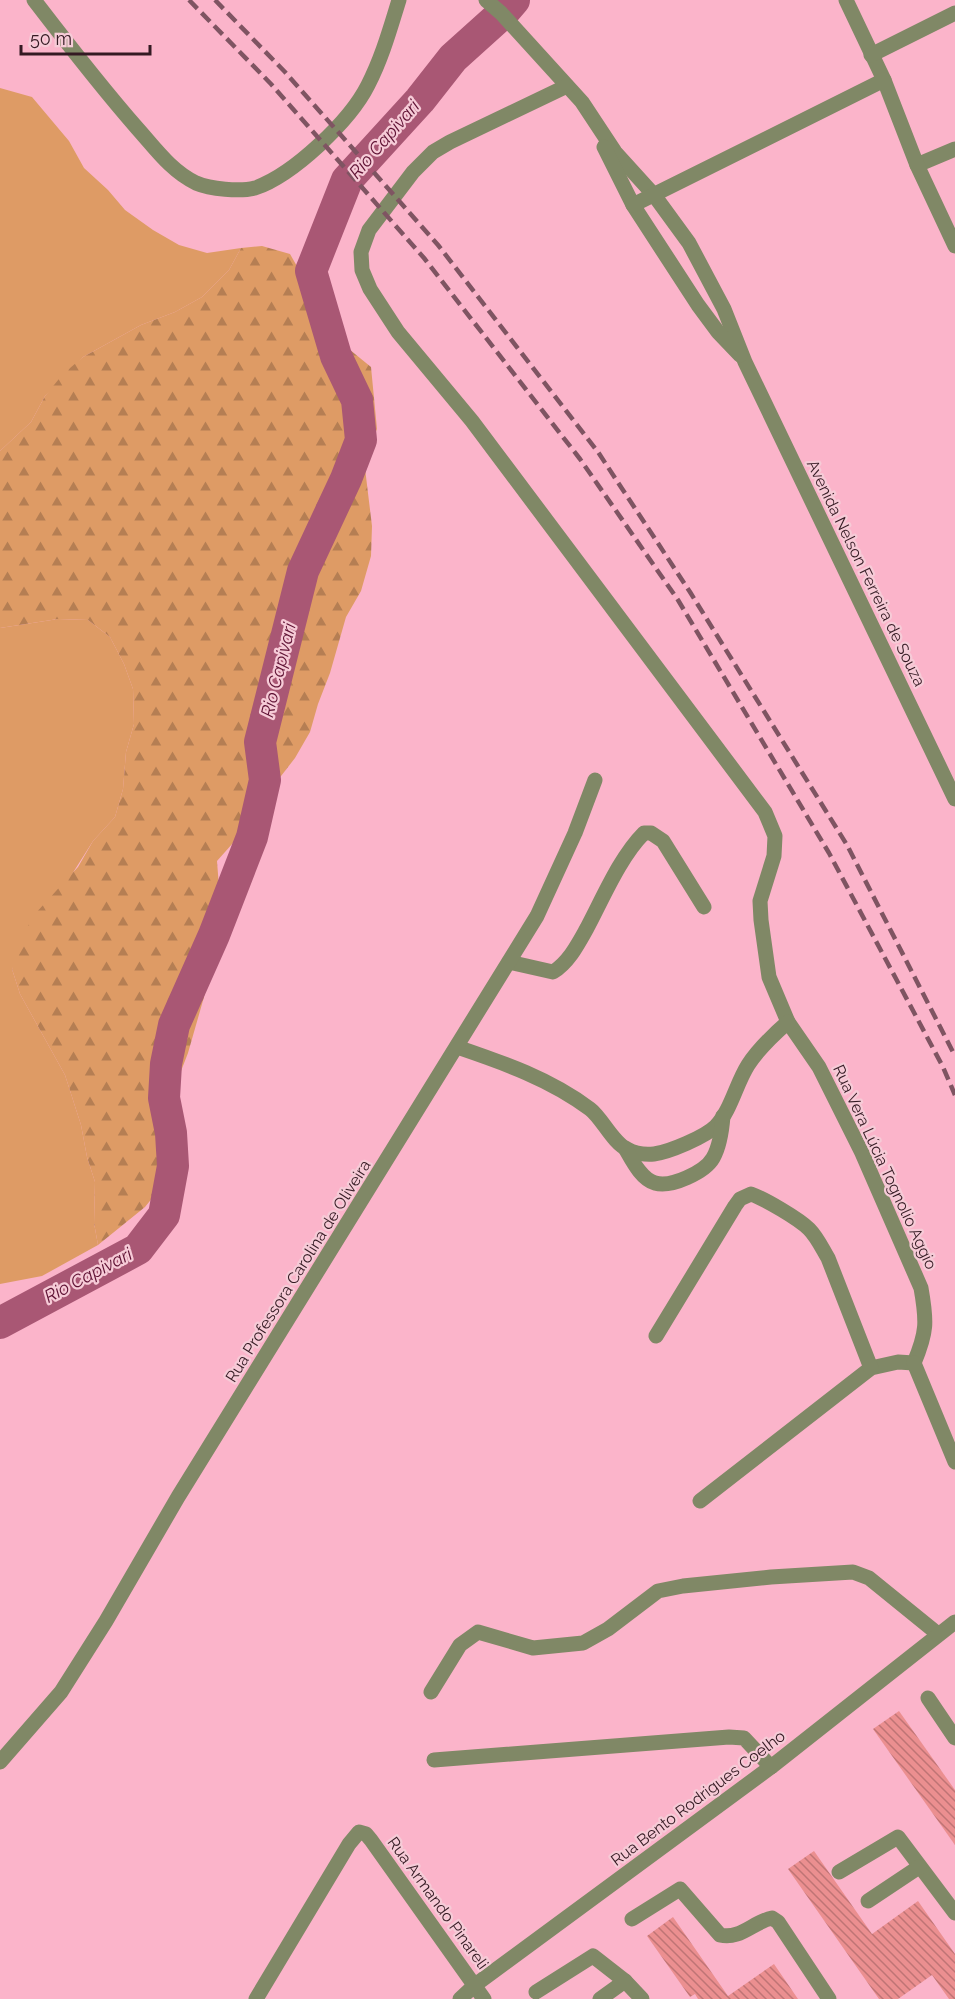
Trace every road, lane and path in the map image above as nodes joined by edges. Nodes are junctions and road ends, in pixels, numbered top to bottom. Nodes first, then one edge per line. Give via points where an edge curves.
1 (34, 0) edge
2 (399, 0) edge
3 (486, 0) edge
4 (846, 0) edge
5 (955, 13) edge
6 (871, 55) junction
7 (884, 80) junction
8 (567, 86) junction
9 (582, 102) junction
10 (955, 149) edge
11 (917, 165) junction
12 (654, 195) junction
13 (633, 205) junction
14 (955, 246) edge
15 (745, 362) junction
16 (595, 780) dead end
17 (955, 799) edge
18 (704, 907) dead end
19 (508, 962) junction
20 (788, 1022) junction
21 (457, 1047) junction
22 (723, 1116) junction
23 (625, 1148) junction
24 (656, 1336) dead end
25 (914, 1363) junction
26 (870, 1368) junction
27 (955, 1462) edge
28 (700, 1500) dead end
29 (955, 1622) edge
30 (938, 1634) junction
31 (431, 1692) dead end
32 (928, 1698) dead end
33 (955, 1738) edge
34 (434, 1760) dead end
35 (0, 1762) edge
36 (771, 1767) junction
37 (919, 1868) junction
38 (840, 1872) dead end
39 (868, 1901) dead end
40 (955, 1913) edge
41 (632, 1919) dead end
42 (625, 1981) junction
43 (475, 1985) junction
44 (536, 1992) dead end
45 (256, 1999) edge
46 (460, 1999) edge
47 (484, 1999) edge
48 (600, 1999) edge
49 (642, 1999) edge
50 (829, 1999) edge

1 - 2 street via 170,166 197,184 224,190 254,188 281,174 306,157 350,111 367,87
3 - 8 street, Avenida Nelson Ferreira de Souza
4 - 6 street
5 - 6 street
6 - 7 street
7 - 11 street
7 - 12 street
8 - 9 street, Avenida Nelson Ferreira de Souza
8 - 20 street, Rua Vera Lúcia Tognolio Aggio via 433,152 369,230 361,252 362,270 398,332 472,421 765,812 775,836 774,856 760,901 760,920 768,977
9 - 12 street, Avenida Nelson Ferreira de Souza via 615,152
9 - 13 street, Avenida Nelson Ferreira de Souza
10 - 11 street
11 - 14 street
12 - 13 street
12 - 15 street, Avenida Nelson Ferreira de Souza via 689,243 724,309
13 - 15 street, Avenida Nelson Ferreira de Souza via 718,332
15 - 17 street, Avenida Nelson Ferreira de Souza
16 - 19 street, Rua Professora Carolina de Oliveira via 537,916
18 - 19 street via 663,842 644,833 636,840 565,962 553,972
19 - 21 street, Rua Professora Carolina de Oliveira
20 - 22 street via 748,1066
20 - 25 street, Rua Vera Lúcia Tognolio Aggio via 824,1076 921,1288 924,1338
21 - 23 street via 519,1069 566,1092 592,1111
21 - 35 street, Rua Professora Carolina de Oliveira via 61,1692
22 - 23 street via 708,1132 667,1151 643,1154
22 - 23 street via 713,1158 680,1181 656,1184 644,1177
24 - 26 street via 735,1206 751,1194 809,1228 828,1258
25 - 26 street
25 - 27 street
26 - 28 street
29 - 30 street, Rua Bento Rodrigues Coelho
30 - 31 street via 869,1578 853,1572 683,1586 658,1591 583,1643 533,1648 478,1632 460,1645
30 - 36 street, Rua Bento Rodrigues Coelho
32 - 33 street
34 - 36 street via 729,1737 744,1738
36 - 43 street, Rua Bento Rodrigues Coelho
37 - 38 street via 898,1838
37 - 39 street
37 - 40 street
41 - 50 street via 680,1889 720,1935 737,1935 772,1918
42 - 44 street via 593,1956
42 - 48 street
42 - 49 street
43 - 45 street, Rua Armando Pinareli via 371,1840 359,1832
43 - 46 street, Rua Bento Rodrigues Coelho
43 - 47 street, Rua Armando Pinareli

